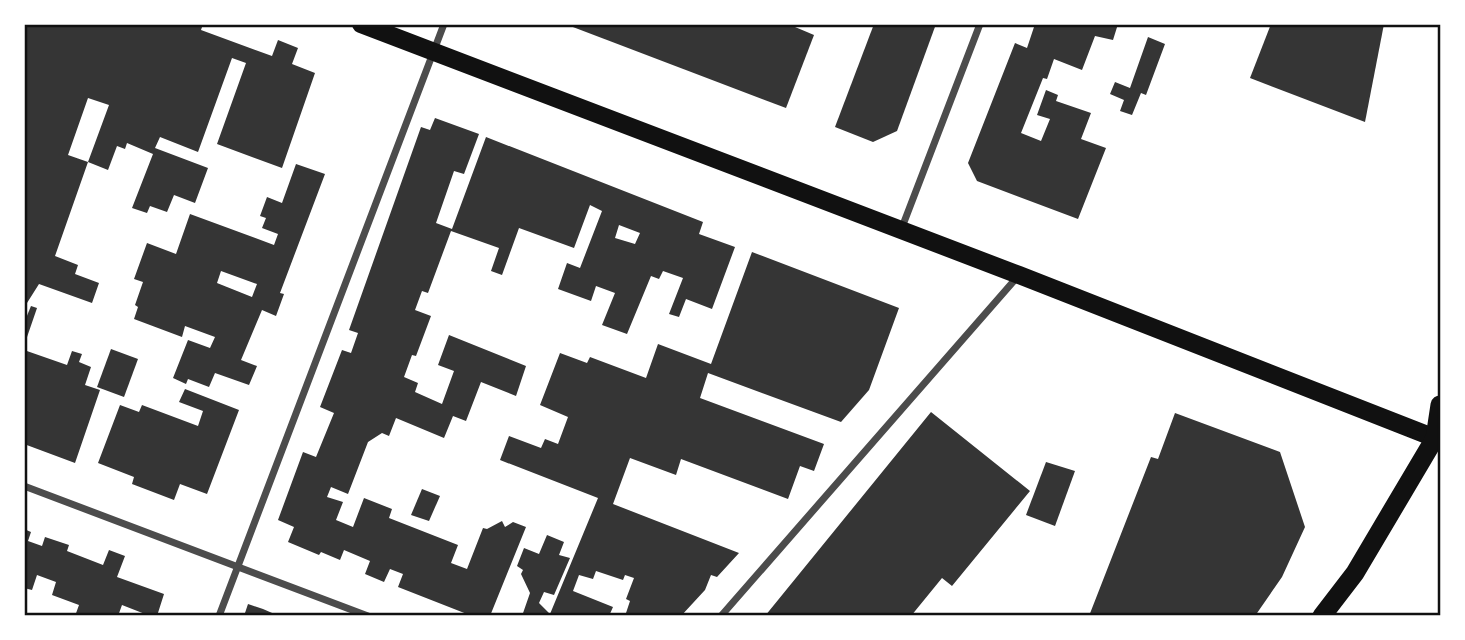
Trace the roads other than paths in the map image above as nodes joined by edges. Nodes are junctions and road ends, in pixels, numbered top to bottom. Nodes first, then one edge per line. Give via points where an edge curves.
1 (361, 24) edge
2 (444, 24) edge
3 (980, 24) edge
4 (434, 52) junction
5 (901, 230) junction
6 (1019, 275) junction
7 (1440, 405) edge
8 (1438, 439) edge
9 (24, 486) edge
10 (237, 567) junction
11 (219, 615) edge
12 (368, 615) edge
13 (721, 615) edge
14 (1322, 615) edge

1 - 4 main road
2 - 4 street
3 - 5 street
4 - 5 main road
4 - 10 street
5 - 6 main road
6 - 8 main road
6 - 13 street
7 - 8 highway
8 - 14 highway via 1355,573
9 - 10 street
10 - 11 street
10 - 12 street

